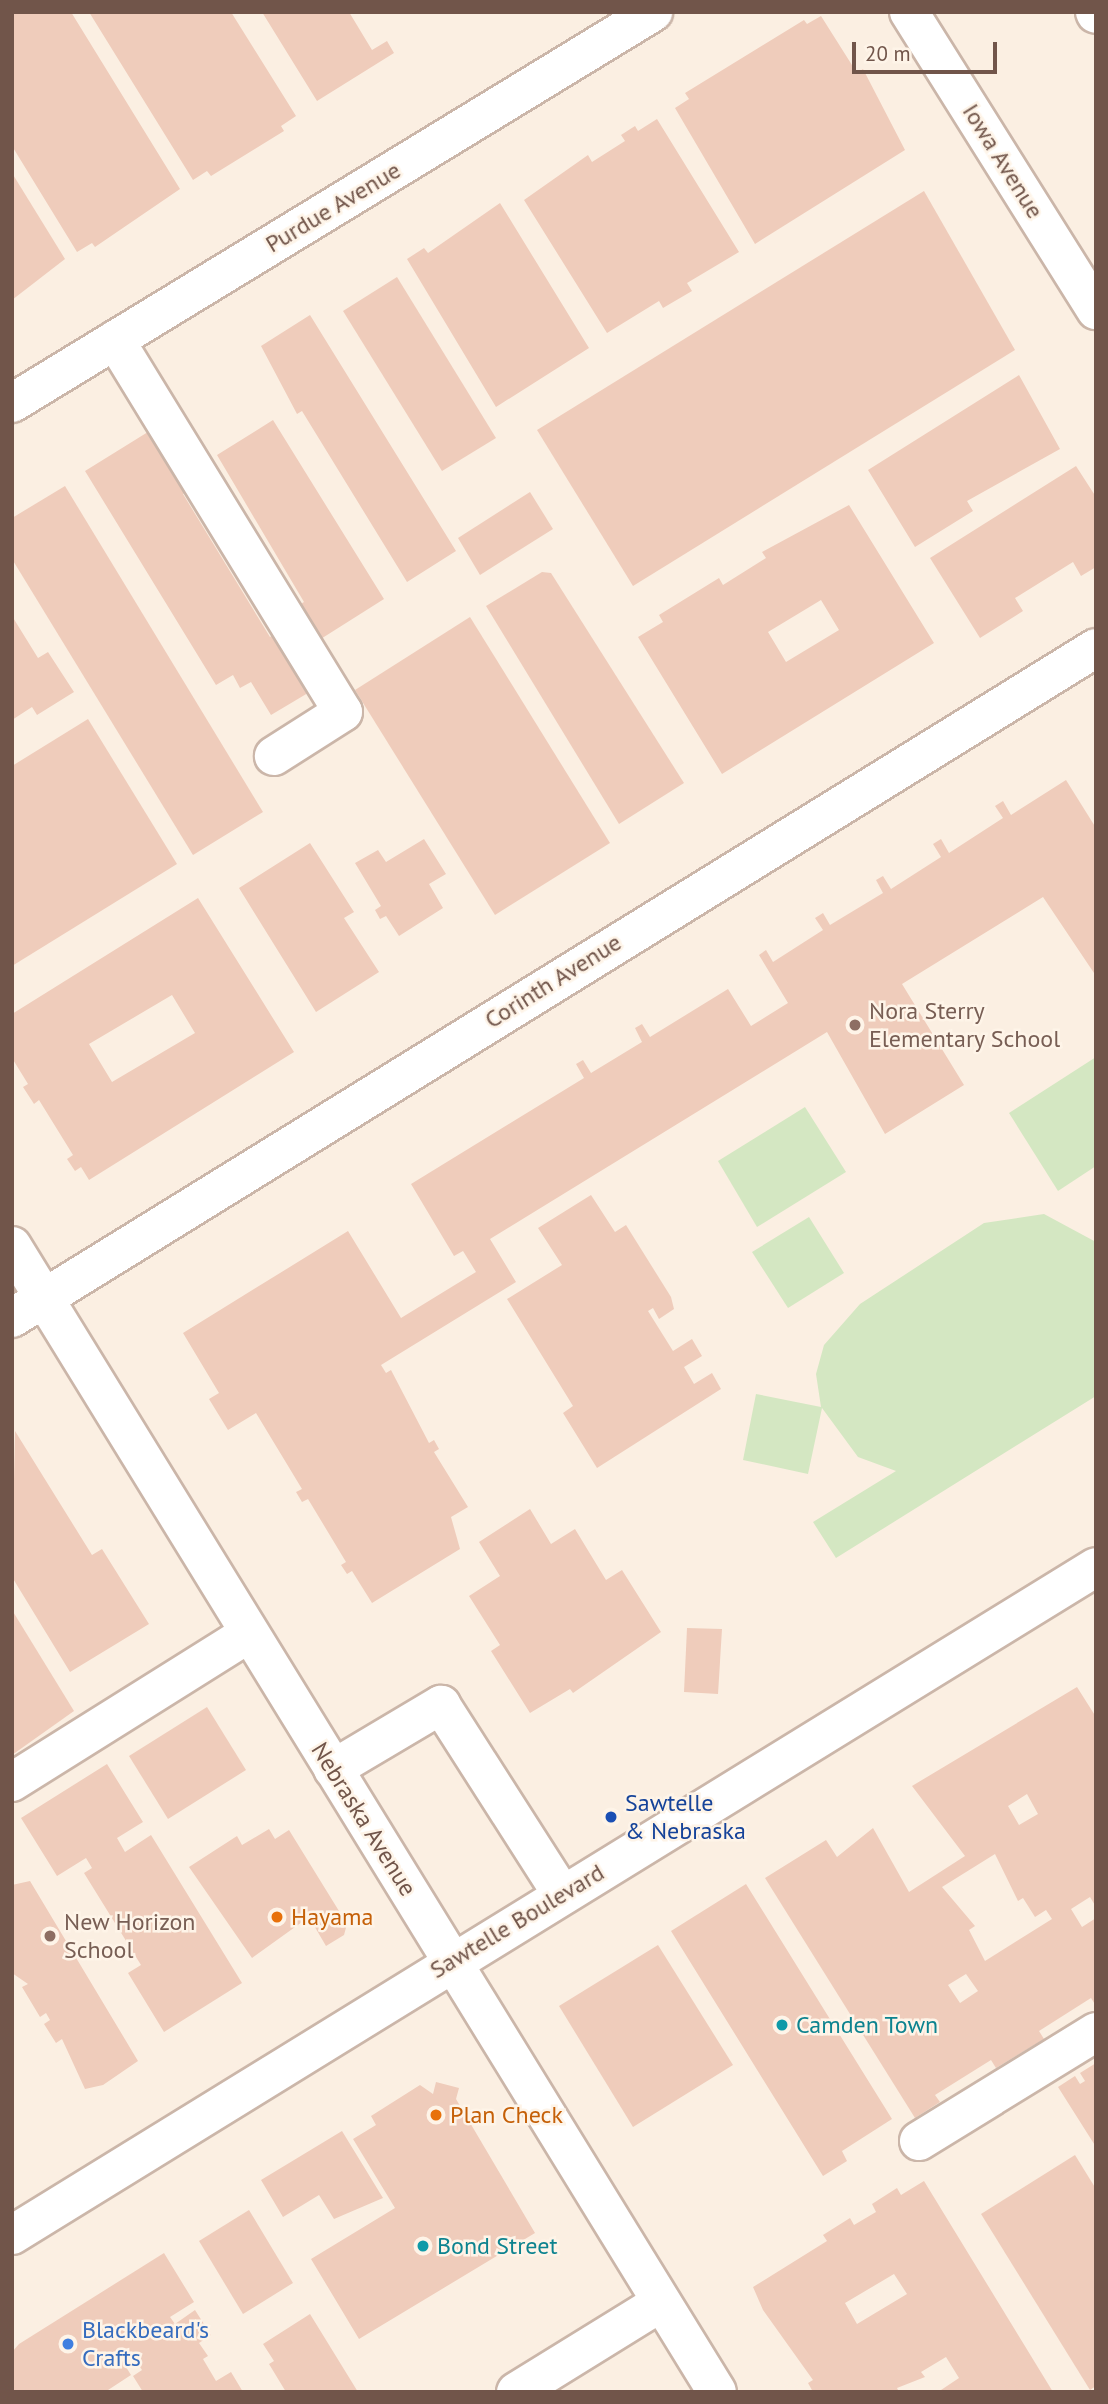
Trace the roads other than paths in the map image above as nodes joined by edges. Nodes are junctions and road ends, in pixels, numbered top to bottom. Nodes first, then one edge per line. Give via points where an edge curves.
1 (653, 12) edge
2 (909, 12) edge
3 (1096, 310) edge
4 (115, 340) junction
5 (12, 403) edge
6 (1096, 648) edge
7 (274, 756) dead end
8 (12, 1246) edge
9 (44, 1297) junction
10 (12, 1318) edge
11 (1096, 1567) edge
12 (248, 1634) junction
13 (333, 1769) junction
14 (12, 1782) edge
15 (562, 1894) junction
16 (453, 1960) junction
17 (1096, 2032) edge
18 (919, 2141) dead end
19 (12, 2235) edge
20 (660, 2303) junction
21 (516, 2392) edge
22 (717, 2392) edge

1 - 4 street, Purdue Avenue
2 - 3 street, Iowa Avenue
4 - 5 street, Purdue Avenue
4 - 7 street via 343,712
6 - 9 street, Corinth Avenue
8 - 9 street, Nebraska Avenue
9 - 10 street, Corinth Avenue
9 - 12 street, Nebraska Avenue
11 - 15 street, Sawtelle Boulevard
12 - 13 street, Nebraska Avenue
12 - 14 street
13 - 15 street via 442,1705
13 - 16 street, Nebraska Avenue
15 - 16 street, Sawtelle Boulevard
16 - 19 street, Sawtelle Boulevard
16 - 20 street, Nebraska Avenue
17 - 18 street
20 - 21 street
20 - 22 street, Nebraska Avenue

